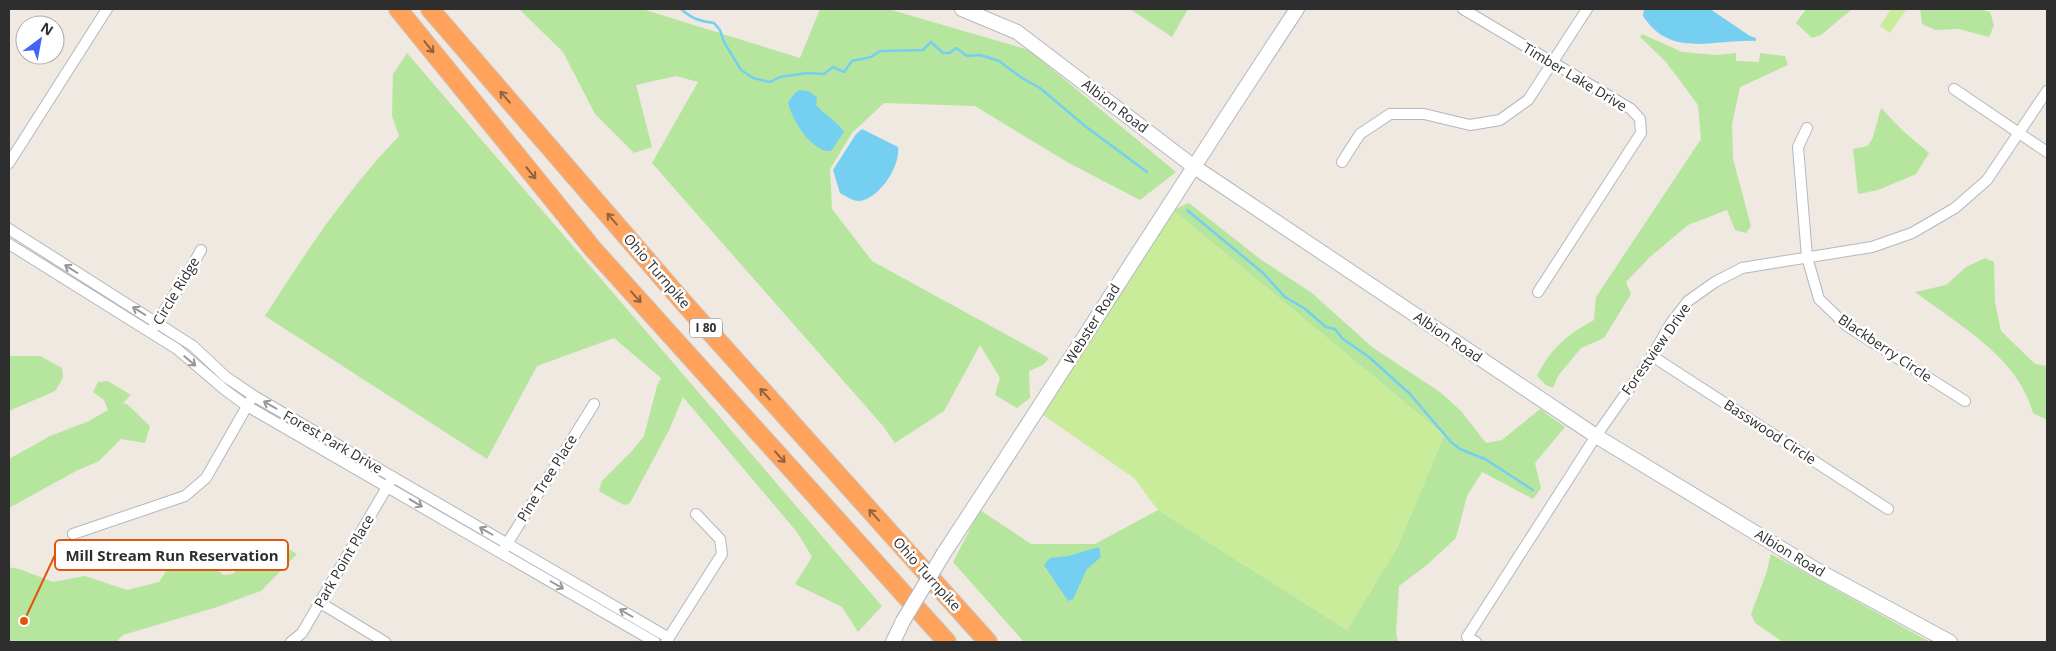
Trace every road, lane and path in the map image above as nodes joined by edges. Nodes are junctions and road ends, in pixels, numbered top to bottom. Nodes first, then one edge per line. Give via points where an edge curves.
1 (107, 9) edge
2 (398, 9) edge
3 (430, 9) edge
4 (962, 9) edge
5 (1297, 9) edge
6 (1463, 9) edge
7 (1586, 9) edge
8 (1553, 64) junction
9 (1954, 89) dead end
10 (2047, 91) edge
11 (1807, 128) dead end
12 (2020, 134) junction
13 (2047, 152) edge
14 (1342, 162) dead end
15 (9, 163) edge
16 (1193, 166) junction
17 (9, 229) edge
18 (9, 244) edge
19 (201, 250) dead end
20 (1808, 257) junction
21 (1538, 292) dead end
22 (157, 322) junction
23 (150, 332) junction
24 (1652, 356) junction
25 (254, 396) junction
26 (1966, 401) dead end
27 (594, 404) dead end
28 (247, 406) junction
29 (1596, 436) junction
30 (390, 481) junction
31 (1888, 509) dead end
32 (696, 514) dead end
33 (73, 534) dead end
34 (507, 543) junction
35 (502, 554) junction
36 (319, 602) junction
37 (667, 640) edge
38 (1472, 640) edge
39 (291, 642) edge
40 (385, 642) edge
41 (656, 642) edge
42 (893, 642) edge
43 (947, 642) edge
44 (988, 642) edge
45 (1950, 642) edge

1 - 15 street
2 -> 43 highway, I 80 via 593,249
44 -> 3 highway, Ohio Turnpike / I 80 via 684,303
4 - 16 street, Albion Road via 1017,32
5 - 16 street, Webster Road
6 - 8 street, Timber Lake Drive
7 - 8 street
8 - 14 street via 1528,100 1500,120 1470,125 1424,114 1390,114 1360,134
8 - 21 street, Timber Lake Drive via 1631,109 1640,119 1641,133
9 - 12 street
10 - 12 street, Forestview Drive
11 - 20 street, Blackberry Circle via 1798,148
12 - 13 street
12 - 20 street, Forestview Drive via 1987,180 1955,208 1912,233 1872,247
16 - 29 street, Albion Road
16 - 42 street, Webster Road, bridge via 944,553
22 -> 17 street, Forest Park Drive
18 - 23 street, Forest Park Drive
19 - 22 street, Circle Ridge
20 - 24 street, Forestview Drive via 1742,268 1714,282 1688,302
20 - 26 street, Blackberry Circle via 1819,299 1847,326
22 - 23 street, Circle Ridge
22 - 25 street, Forest Park Drive via 193,346
23 -> 28 street, Forest Park Drive via 177,349
24 - 29 street, Forestview Drive
24 - 31 street, Basswood Circle
25 - 28 street
30 -> 25 street, Forest Park Drive
27 - 34 street, Pine Tree Place
28 - 30 street, Forest Park Drive
28 - 33 street via 206,478 185,496
29 - 38 street, Forestview Drive
29 - 45 street, Albion Road via 1815,569
34 -> 30 street, Forest Park Drive
30 -> 35 street, Forest Park Drive
30 - 36 street, Park Point Place
32 - 37 street via 720,539 722,554
34 - 35 street, Pine Tree Place
37 -> 34 street, Forest Park Drive
35 -> 41 street, Forest Park Drive
36 - 39 street, Park Point Place via 302,633
36 - 40 street

